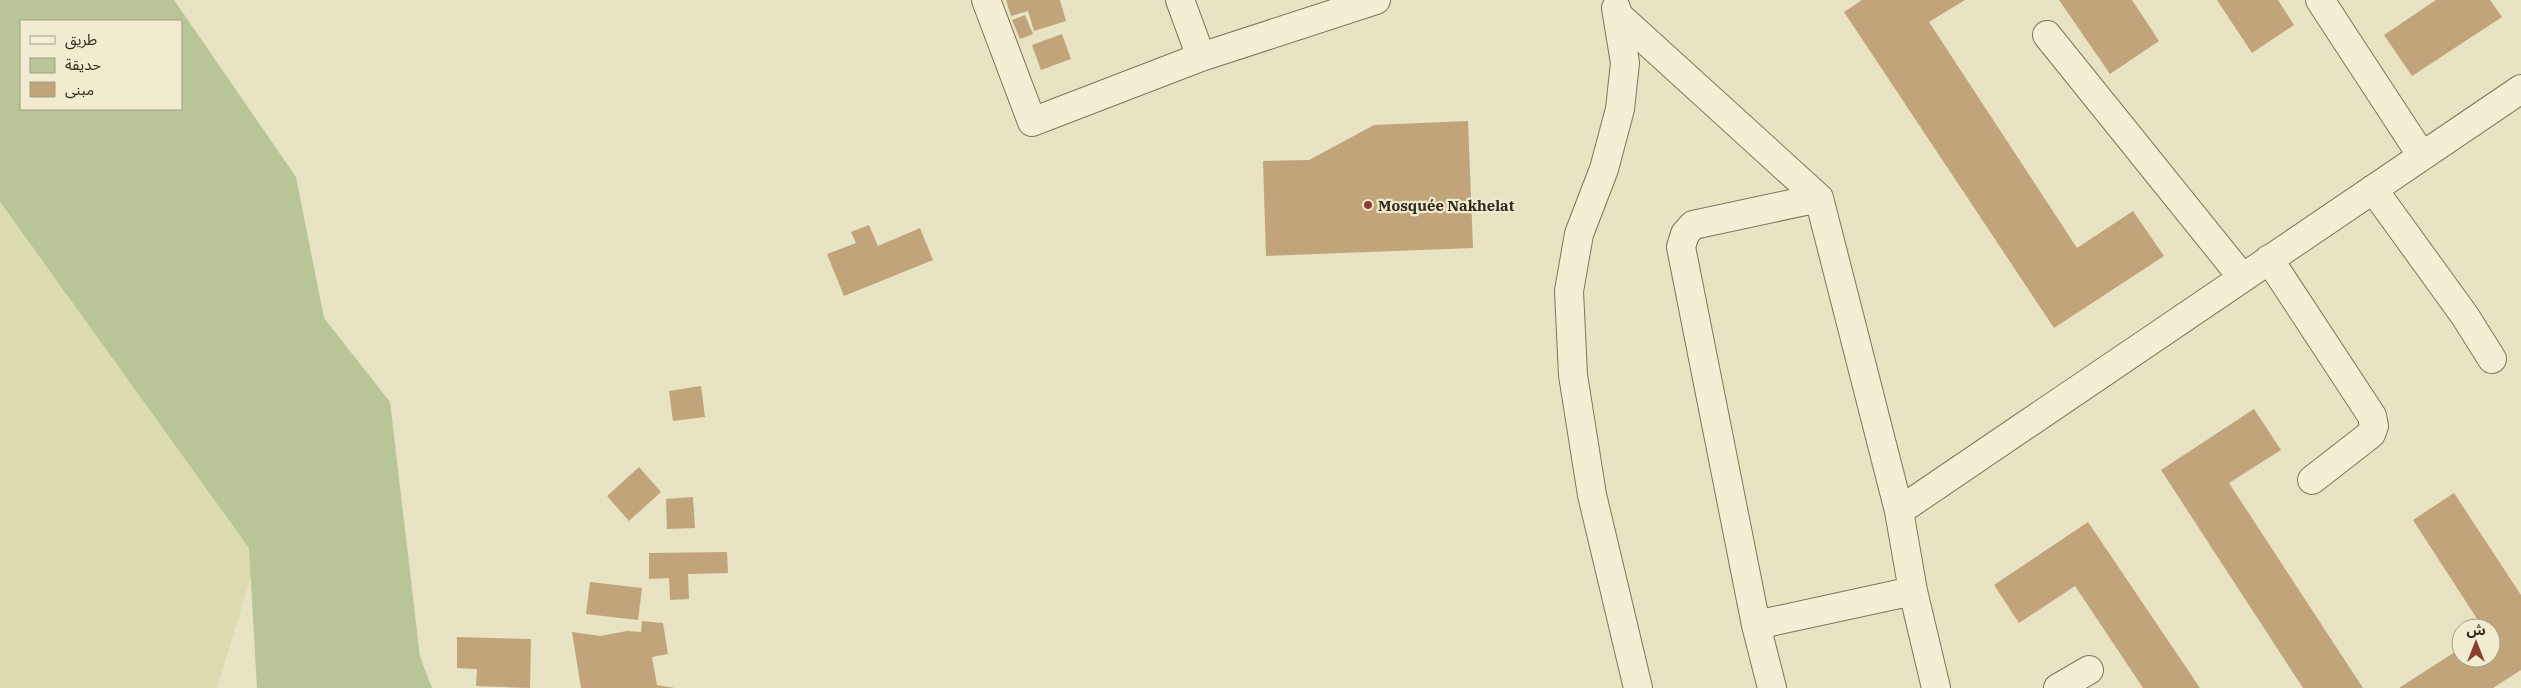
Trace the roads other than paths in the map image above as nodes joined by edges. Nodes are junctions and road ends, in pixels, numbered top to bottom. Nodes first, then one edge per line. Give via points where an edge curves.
1 (986, 0) edge
2 (1180, 0) edge
3 (1376, 0) edge
4 (2320, 0) edge
5 (1616, 8) edge
6 (2047, 35) dead end
7 (1201, 57) junction
8 (2521, 89) edge
9 (2422, 156) junction
10 (2373, 189) junction
11 (1819, 198) junction
12 (2269, 258) junction
13 (2242, 277) junction
14 (2492, 359) dead end
15 (2312, 480) dead end
16 (1899, 511) junction
17 (1913, 591) junction
18 (1756, 625) junction
19 (2089, 670) dead end
20 (1638, 688) edge
21 (1772, 688) edge
22 (1936, 688) edge
23 (2058, 688) edge

1 - 7 street via 1032,122
2 - 7 street
3 - 7 street
4 - 9 street
5 - 11 street
5 - 20 street via 1624,63 1620,109 1604,169 1579,234 1569,290 1573,374 1592,495
6 - 13 street
8 - 9 street
9 - 10 street
10 - 12 street
10 - 14 street via 2466,316
11 - 16 street
11 - 18 street via 1693,225 1685,234 1681,247
12 - 13 street
12 - 15 street via 2372,416 2374,426 2371,434
13 - 16 street
16 - 17 street
17 - 18 street
17 - 22 street
18 - 21 street
19 - 23 street

